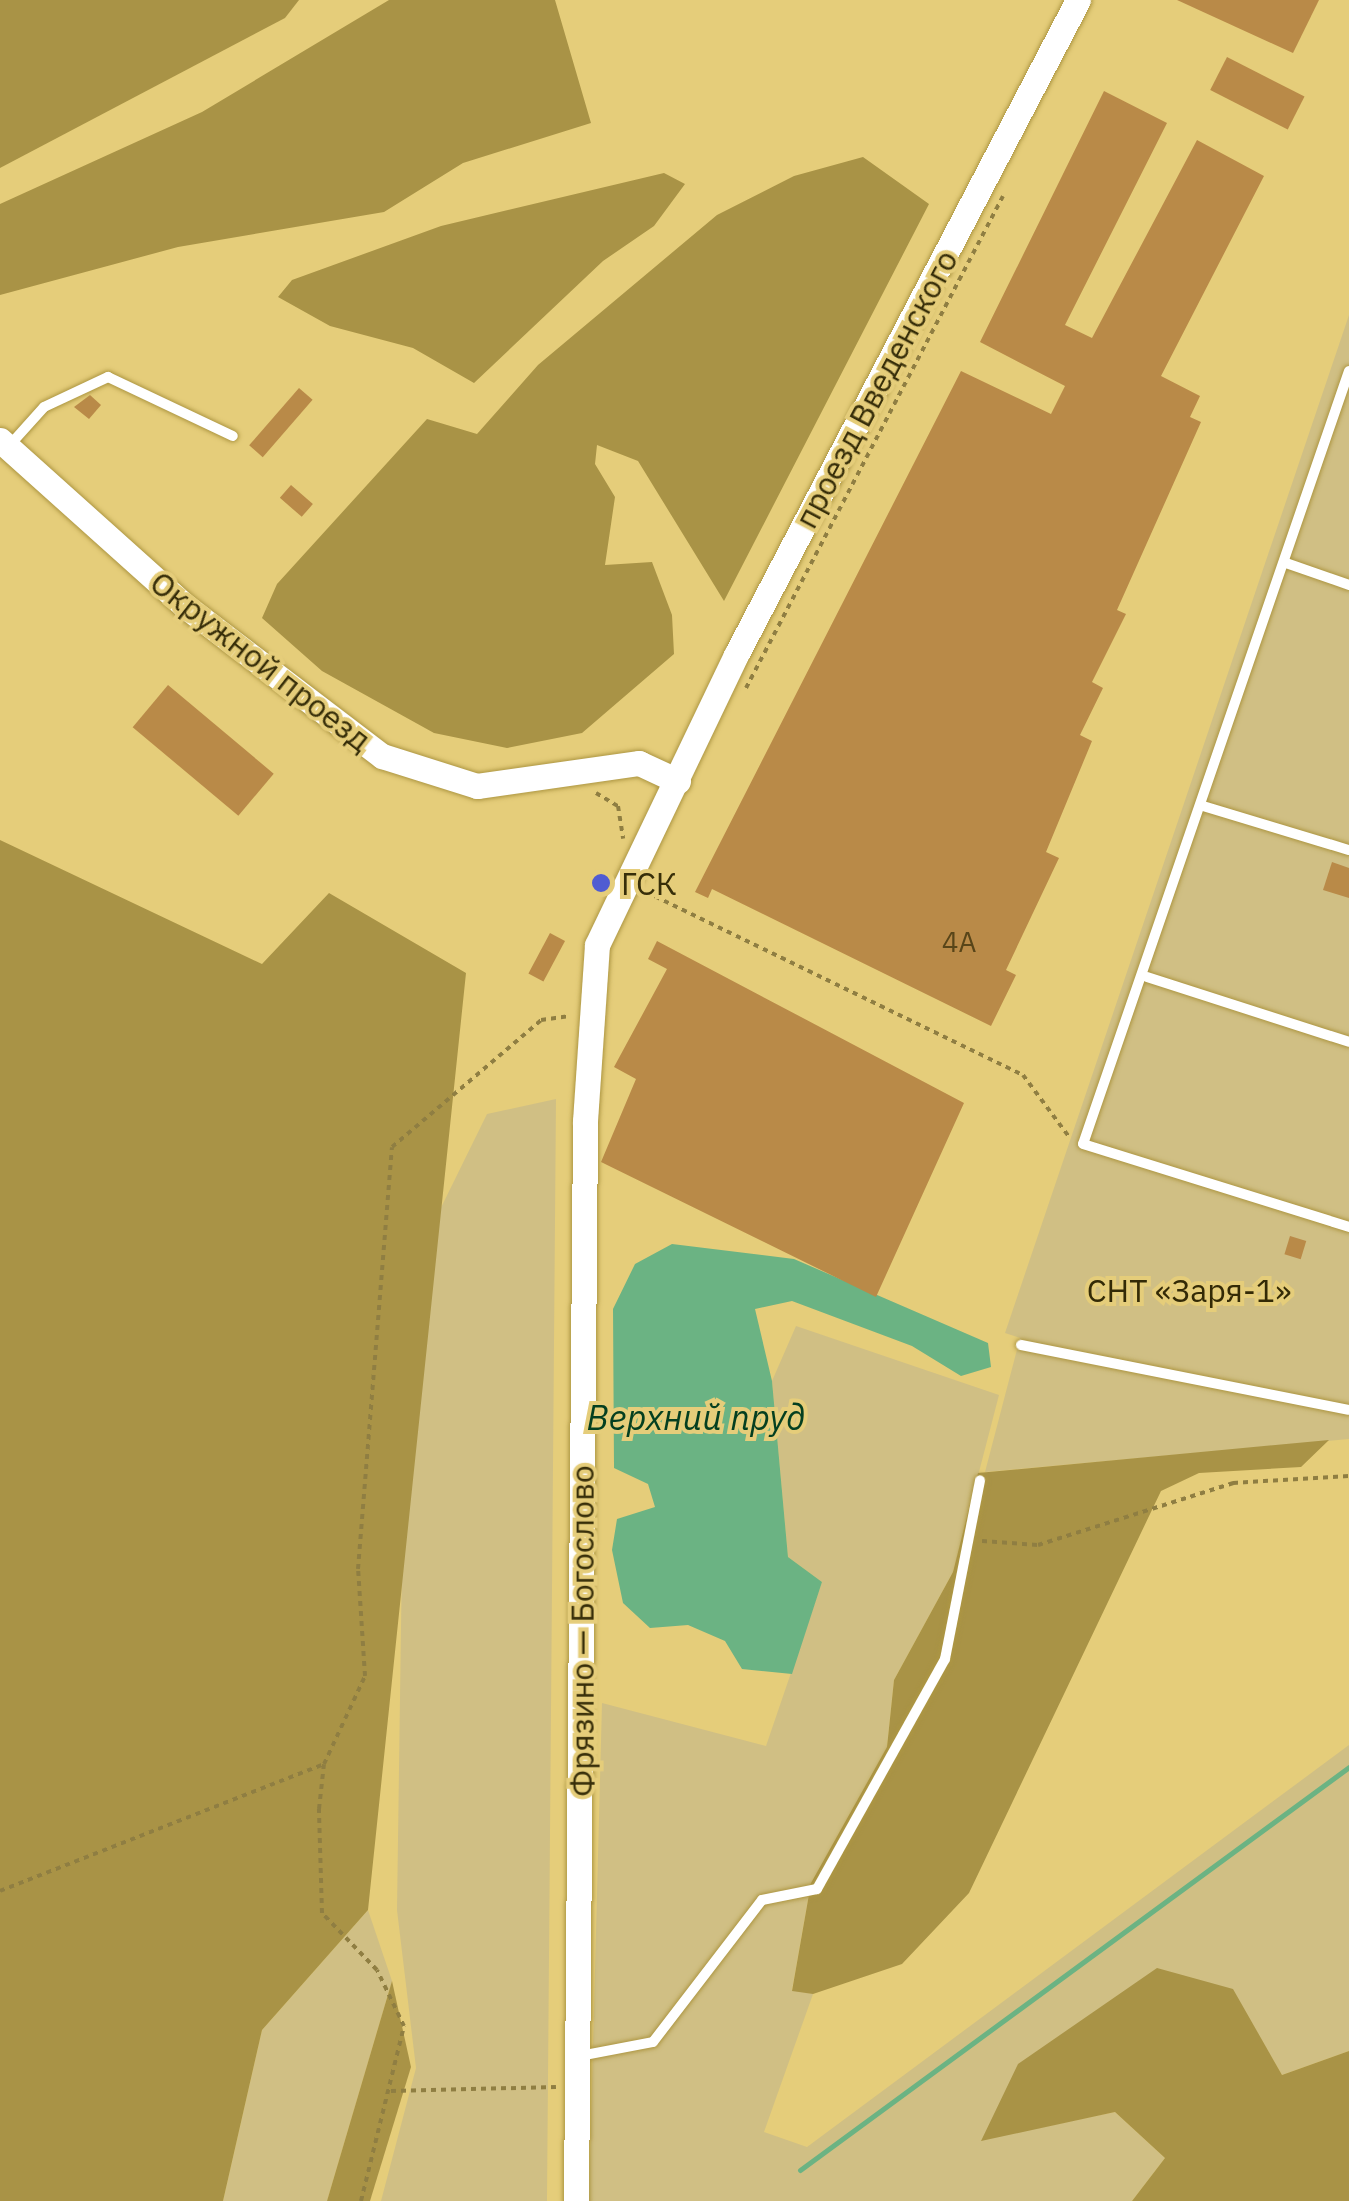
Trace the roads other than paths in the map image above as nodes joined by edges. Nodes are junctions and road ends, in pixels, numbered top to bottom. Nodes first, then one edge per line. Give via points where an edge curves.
1 (1078, 0) edge
2 (1349, 370) edge
3 (233, 436) dead end
4 (4, 444) edge
5 (1286, 563) junction
6 (1349, 586) edge
7 (678, 781) junction
8 (1203, 806) junction
9 (1349, 850) edge
10 (1147, 977) junction
11 (1349, 1042) edge
12 (1349, 1226) edge
13 (1020, 1345) dead end
14 (1349, 1410) edge
15 (980, 1480) dead end
16 (580, 2056) junction
17 (576, 2201) edge

1 - 7 street, проезд Введенского
2 - 5 lane
3 - 4 lane via 108,377 44,407
4 - 7 street, Окружной проезд via 185,606 382,756 477,786 638,763
5 - 6 lane
5 - 8 lane
7 - 16 street, Фрязино — Богослово via 597,946 590,1013
8 - 9 lane
8 - 10 lane
10 - 11 lane
10 - 12 lane via 1084,1144
13 - 14 lane
15 - 16 lane via 945,1658 817,1889 762,1900 653,2042
16 - 17 street, Фрязино — Богослово

